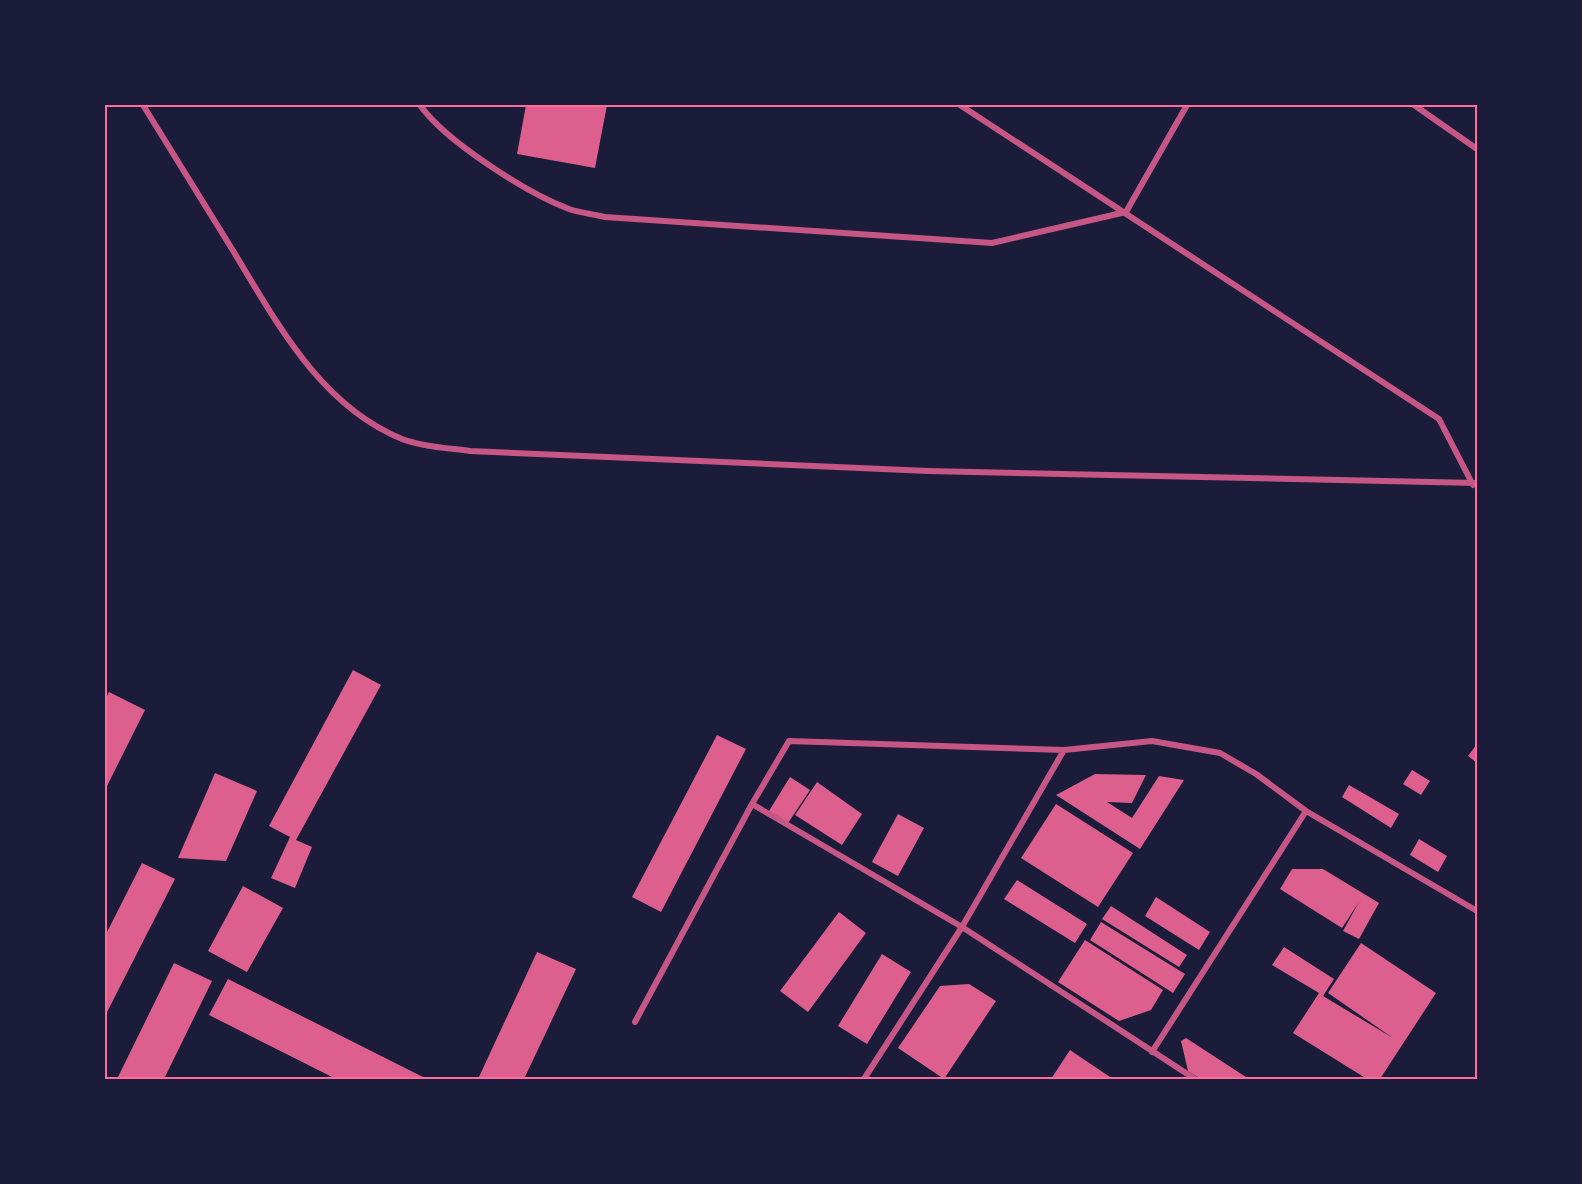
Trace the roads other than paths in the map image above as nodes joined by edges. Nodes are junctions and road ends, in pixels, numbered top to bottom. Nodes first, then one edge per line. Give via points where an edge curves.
1 (143, 105) edge
2 (420, 105) edge
3 (960, 105) edge
4 (1187, 105) edge
5 (1414, 105) edge
6 (1477, 149) edge
7 (1126, 212) junction
8 (1475, 484) edge
9 (1064, 750) junction
10 (752, 804) junction
11 (1306, 811) junction
12 (1477, 911) edge
13 (962, 927) junction
14 (635, 1022) dead end
15 (1152, 1052) junction
16 (864, 1079) edge
17 (1195, 1079) edge

1 - 8 street via 277,323 310,369 335,396 372,423 403,439 470,451 917,471
2 - 7 street via 431,120 481,160 569,209 605,217 992,243
3 - 7 street
4 - 7 street
5 - 6 street
7 - 8 street via 1438,419
9 - 10 street via 789,741
9 - 11 street via 1152,741 1220,753
9 - 13 street
10 - 13 street
10 - 14 street
11 - 12 street
11 - 15 street
13 - 15 street
13 - 16 street
15 - 17 street

